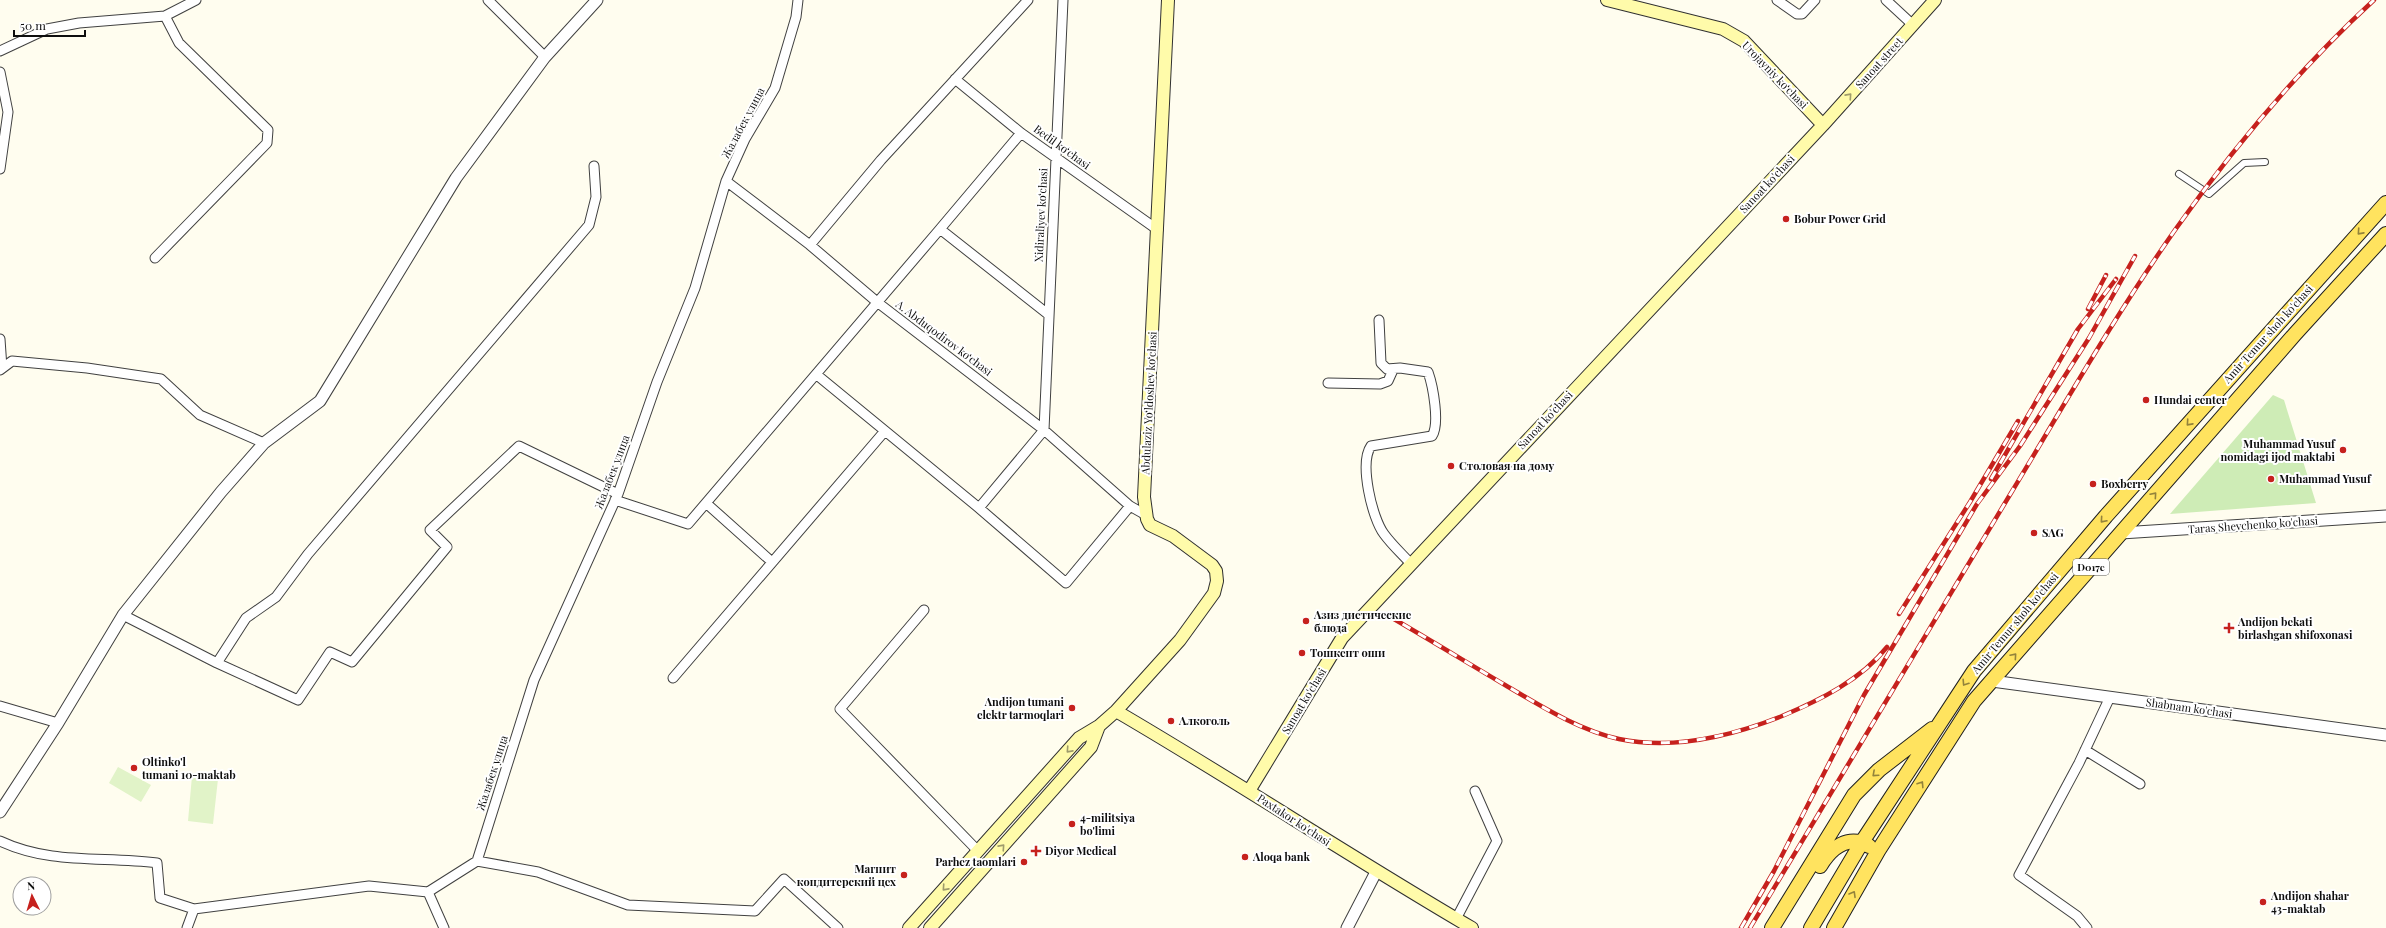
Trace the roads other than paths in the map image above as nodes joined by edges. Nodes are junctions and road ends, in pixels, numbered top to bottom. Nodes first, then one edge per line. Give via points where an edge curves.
1 (196, 0) edge
2 (488, 0) edge
3 (597, 0) edge
4 (798, 0) edge
5 (1028, 0) edge
6 (1063, 0) edge
7 (1168, 0) edge
8 (1608, 0) edge
9 (1777, 0) edge
10 (1815, 0) edge
11 (1886, 0) edge
12 (1935, 0) edge
13 (165, 16) junction
14 (1913, 25) junction
15 (0, 52) edge
16 (545, 57) junction
17 (0, 72) edge
18 (955, 79) junction
19 (1822, 125) junction
20 (1022, 133) junction
21 (1056, 158) junction
22 (2266, 162) dead end
23 (594, 166) dead end
24 (0, 169) edge
25 (2179, 174) dead end
26 (726, 181) junction
27 (2386, 203) edge
28 (940, 229) junction
29 (1158, 230) junction
30 (2386, 234) edge
31 (810, 245) junction
32 (155, 258) dead end
33 (877, 302) junction
34 (1048, 315) junction
35 (1379, 320) dead end
36 (0, 339) edge
37 (1, 369) edge
38 (1393, 370) junction
39 (816, 375) junction
40 (1328, 383) dead end
41 (1044, 430) junction
42 (884, 432) junction
43 (264, 443) junction
44 (616, 497) junction
45 (706, 503) junction
46 (1130, 506) junction
47 (979, 508) junction
48 (1146, 515) junction
49 (2386, 516) edge
50 (2121, 533) junction
51 (772, 562) junction
52 (1411, 564) junction
53 (924, 610) dead end
54 (123, 615) junction
55 (217, 663) junction
56 (673, 678) dead end
57 (1992, 681) junction
58 (2110, 697) junction
59 (0, 706) edge
60 (1116, 711) junction
61 (58, 723) junction
62 (1939, 724) junction
63 (1099, 726) junction
64 (2386, 735) edge
65 (2085, 750) junction
66 (2140, 784) dead end
67 (1250, 791) junction
68 (1475, 791) dead end
69 (0, 812) edge
70 (0, 841) edge
71 (1862, 842) junction
72 (978, 851) junction
73 (1878, 851) junction
74 (477, 861) junction
75 (960, 872) junction
76 (1376, 872) junction
77 (971, 882) junction
78 (428, 892) junction
79 (194, 909) junction
80 (1456, 918) junction
81 (187, 928) edge
82 (444, 928) edge
83 (838, 928) edge
84 (909, 928) edge
85 (930, 928) edge
86 (1347, 928) edge
87 (1472, 928) edge
88 (1772, 928) edge
89 (1781, 928) edge
90 (1811, 928) edge
91 (1834, 928) edge
92 (2087, 928) edge

1 - 13 street
2 - 16 street
3 - 16 street
4 - 26 street, Жалабек улица via 796,17 775,88 745,139
5 - 18 street
6 - 21 street, Xidiraliyev koʻchasi
7 - 29 main road, Abdulaziz Yoʻldoshev koʻchasi
8 - 19 main road, Urоjayniy koʻchasi via 1722,29 1744,40
9 - 10 street via 1797,14 1802,14
11 - 14 street
12 - 14 main road, Sanoat street
13 - 15 street via 47,29
13 - 32 street via 179,43 268,130 267,143
19 -> 14 main road, Sanoat street
16 - 43 street via 456,178 320,401
17 - 24 street via 8,112
18 - 20 street, Bedil koʻchasi
18 - 31 street
19 - 52 main road, Sanoat ko'chasi
20 - 21 street, Bedil koʻchasi
20 - 28 street
21 - 29 street, Bedil koʻchasi
21 - 34 street, Xidiraliyev koʻchasi
22 - 25 street via 2244,163 2209,194
23 - 55 street via 596,197 589,226 308,554 276,597 246,618
26 - 31 street, A. Abduqodirov koʻchasi
26 - 44 street, Жалабек улица via 694,288
27 -> 62 main road, Amir Temur shoh ko'chasi / D017e via 2084,542 1974,671
28 - 33 street
28 - 34 street
29 - 48 main road, Abdulaziz Yoʻldoshev koʻchasi via 1144,497
50 -> 30 main road, Amir Temur shoh ko'chasi / D017e
31 - 33 street, A. Abduqodirov koʻchasi
33 - 39 street
33 - 41 street, A. Abduqodirov koʻchasi
34 - 41 street, Xidiraliyev koʻchasi
35 - 38 street via 1382,363 1387,369
36 - 37 street
37 - 43 street via 12,361 87,368 161,379 200,414
38 - 40 street via 1388,381 1380,384
38 - 52 street via 1400,368 1428,372 1437,426 1432,436 1371,446 1368,450 1367,480 1374,513 1383,534
39 - 42 street
39 - 45 street
41 - 46 street, A. Abduqodirov koʻchasi
41 - 47 street
42 - 47 street
42 - 51 street
43 - 54 street via 221,492
44 - 45 street via 688,524
44 - 55 street via 519,446 430,530 448,547 352,662 330,652 298,700
44 - 74 street, Жалабек улица via 534,680
45 - 51 street
46 - 47 street via 1066,583
46 - 48 street, A. Abduqodirov koʻchasi
48 - 60 main road via 1150,526 1173,536 1212,565 1216,571 1217,581 1214,593 1180,640
49 - 50 street, Taras Shevchenko ko'chasi
57 -> 50 main road, Amir Temur shoh ko'chasi / D017e
51 - 56 street
52 - 67 main road, Sanoat ko'chasi via 1342,638
53 - 72 street via 840,709
54 - 55 street
54 - 61 street
57 - 58 street, Shabnam ko'chasi
73 -> 57 main road, Amir Temur shoh ko'chasi / D017e via 1974,701
58 - 64 street, Shabnam ko'chasi
58 - 65 street
59 - 61 street
60 - 63 main road
60 - 67 main road, Paxtakor ko'chasi
61 - 69 street
62 - 71 main road, Amir Temur shoh ko'chasi / D017e
62 -> 88 main road via 1884,765 1854,795
63 -> 72 main road via 1079,738
77 -> 63 main road via 1091,747
65 - 66 street
65 - 92 street via 2019,875 2077,916
67 - 76 main road, Paxtakor ko'chasi
68 - 80 street via 1498,841
70 - 79 street via 19,850 47,856 157,863 160,898
71 - 73 main road
71 - 89 main road via 1838,845 1827,854
71 - 90 main road, Amir Temur shoh ko'chasi / D017e
72 - 75 main road
91 -> 73 main road, Amir Temur shoh ko'chasi / D017e
74 - 78 street
74 - 83 street via 538,872 628,905 755,911 784,879
75 - 77 main road
75 -> 84 main road
76 - 80 main road, Paxtakor ko'chasi
76 - 86 street
77 - 85 main road
78 - 79 street via 369,886
78 - 82 street
79 - 81 street
80 - 87 main road, Paxtakor ko'chasi

